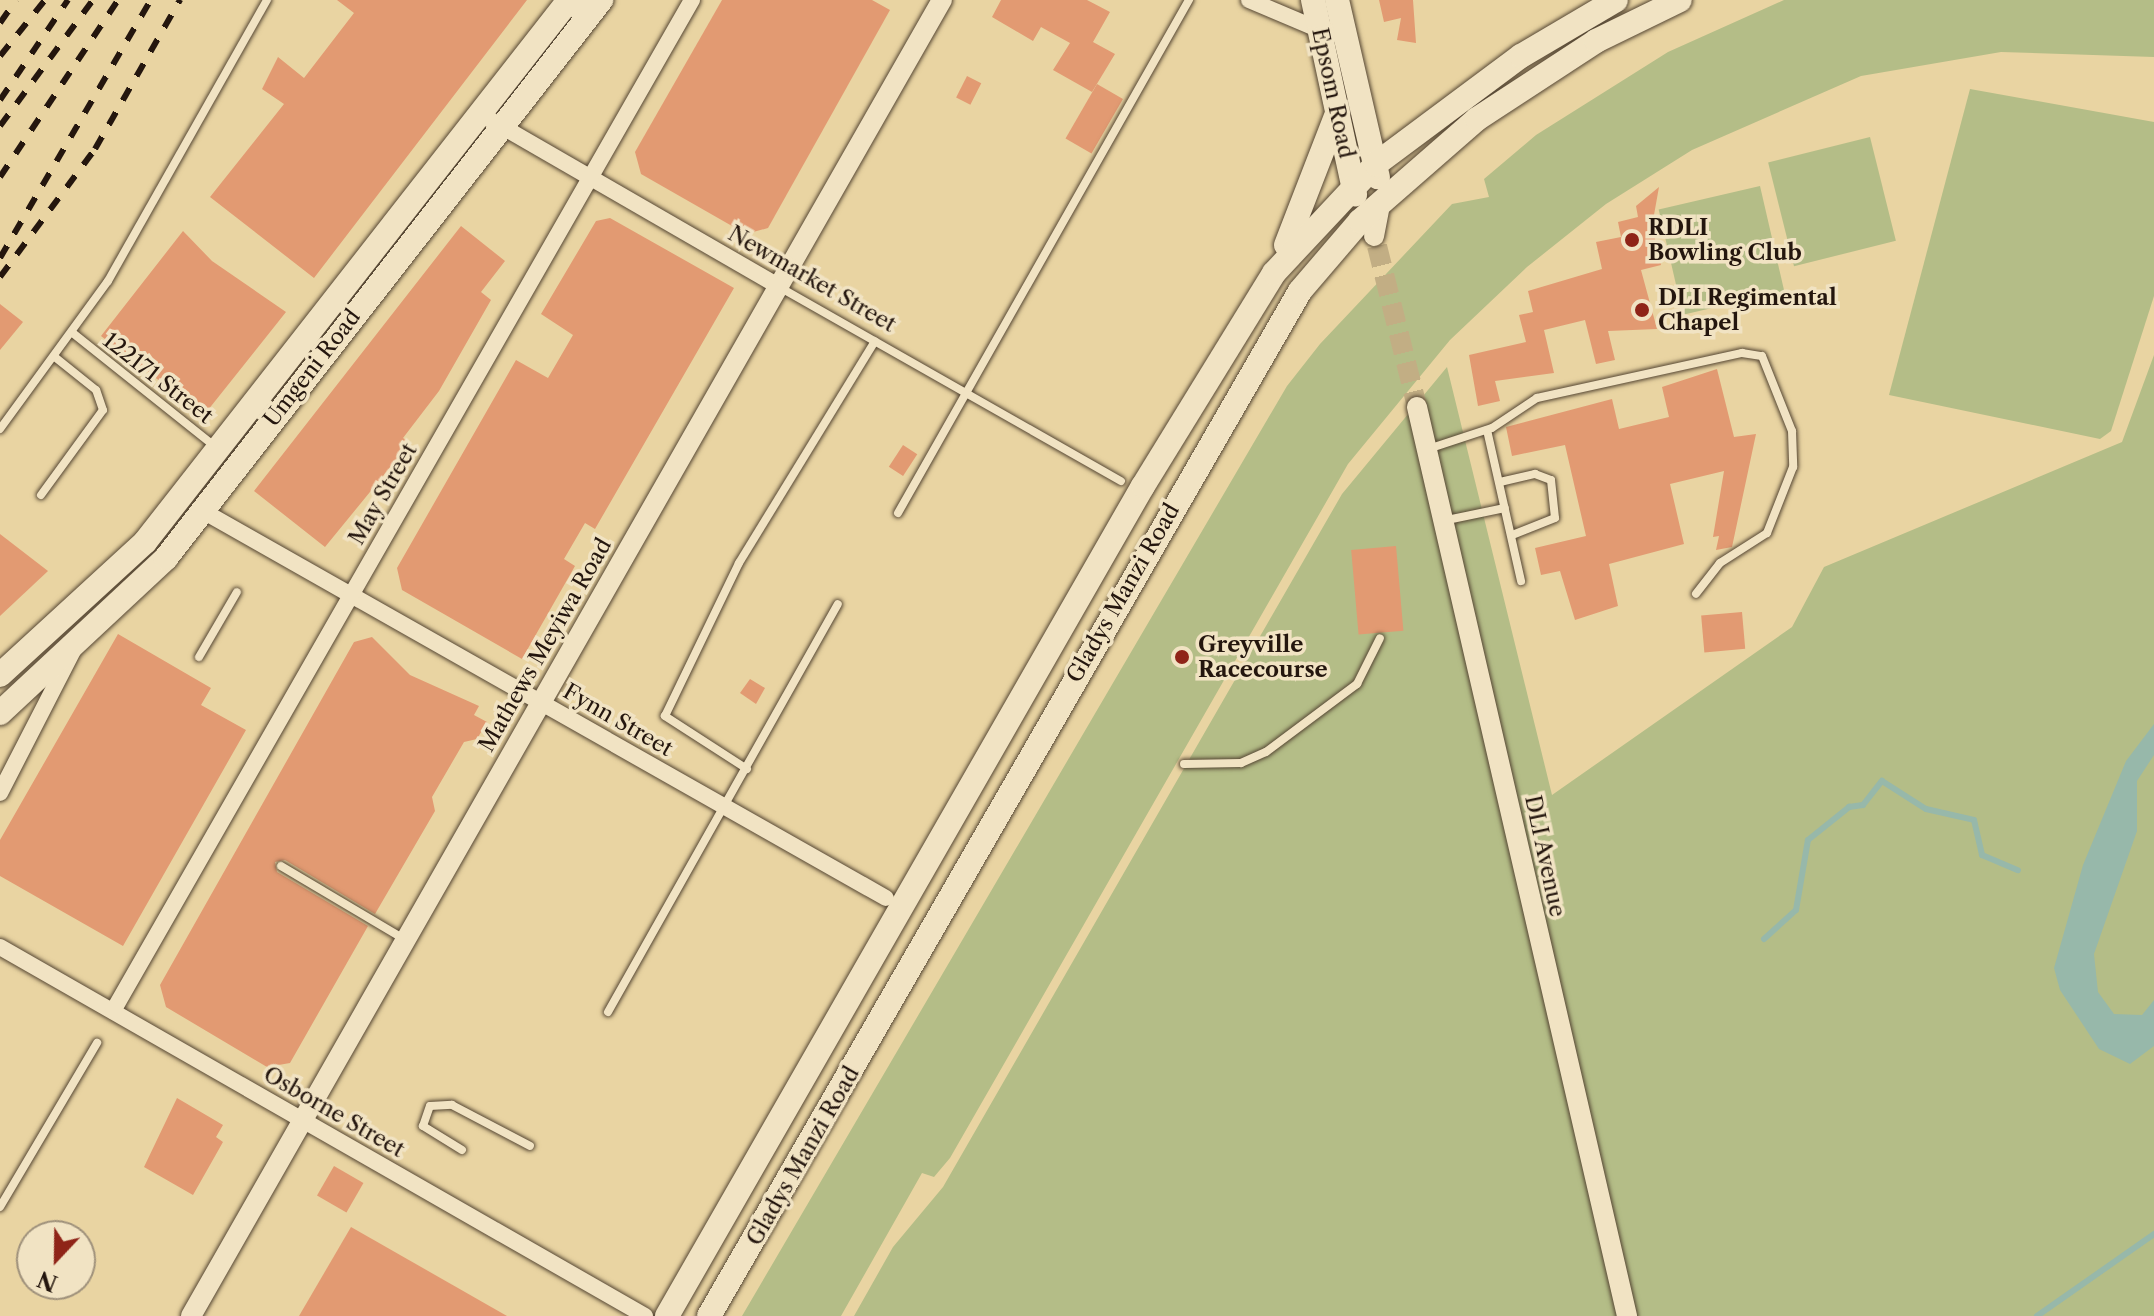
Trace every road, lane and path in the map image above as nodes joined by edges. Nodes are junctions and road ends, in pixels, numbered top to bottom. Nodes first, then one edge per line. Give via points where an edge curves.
1 (267, 0) edge
2 (569, 0) edge
3 (692, 0) edge
4 (942, 0) edge
5 (1189, 0) edge
6 (1249, 0) edge
7 (1313, 0) edge
8 (1337, 0) edge
9 (1616, 0) edge
10 (1680, 0) edge
11 (595, 8) edge
12 (1320, 30) junction
13 (544, 53) junction
14 (1337, 110) junction
15 (491, 121) junction
16 (1376, 164) junction
17 (590, 176) junction
18 (1353, 185) junction
19 (1381, 201) junction
20 (1370, 234) junction
21 (1274, 273) junction
22 (778, 286) junction
23 (74, 334) junction
24 (875, 341) junction
25 (56, 358) junction
26 (968, 394) junction
27 (1417, 407) tunnel mouth
28 (0, 429) edge
29 (1487, 430) junction
30 (1428, 449) junction
31 (219, 450) junction
32 (1500, 482) junction
33 (1132, 483) junction
34 (41, 495) dead end
35 (1174, 503) junction
36 (1505, 508) junction
37 (201, 510) junction
38 (898, 513) dead end
39 (1447, 520) junction
40 (1512, 535) junction
41 (1521, 581) dead end
42 (237, 592) dead end
43 (1696, 594) dead end
44 (350, 596) junction
45 (838, 604) dead end
46 (1380, 638) dead end
47 (76, 646) junction
48 (199, 657) dead end
49 (0, 675) edge
50 (540, 701) junction
51 (0, 713) edge
52 (1184, 764) dead end
53 (747, 769) junction
54 (0, 793) edge
55 (725, 806) junction
56 (281, 866) dead end
57 (894, 904) junction
58 (934, 928) junction
59 (405, 940) junction
60 (0, 947) edge
61 (113, 1011) junction
62 (608, 1012) dead end
63 (97, 1043) dead end
64 (303, 1119) junction
65 (530, 1146) dead end
66 (462, 1150) dead end
67 (0, 1207) edge
68 (191, 1316) edge
69 (645, 1316) edge
70 (667, 1316) edge
71 (709, 1316) edge
72 (1627, 1316) edge

1 - 23 lane
2 - 11 main road
2 - 13 main road, Umgeni Road
3 - 17 street, May Street
4 - 22 street, Mathews Meyiwa Road
5 - 26 lane
6 - 12 street
7 - 12 main road, Epsom Road
8 - 16 main road, Epsom Road
9 - 16 main road, Gladys Manzi Road via 1521,56
10 - 19 main road, Gladys Manzi Road via 1541,74
11 - 13 main road, Umgeni Road
12 - 14 main road, Epsom Road
13 - 15 main road, Umgeni Road
14 - 18 main road, Epsom Road
14 - 21 main road
15 - 17 street, Newmarket Street
15 - 31 main road, Umgeni Road
15 - 37 main road, Umgeni Road
16 - 18 main road, Gladys Manzi Road
16 - 19 main road, Epsom Road
17 - 22 street, Newmarket Street
17 - 44 street, May Street
18 - 20 main road, Epsom Road
18 - 21 main road, Gladys Manzi Road
19 - 20 main road, Gladys Manzi Road
20 - 35 main road, Gladys Manzi Road via 1269,336
21 - 33 main road, Gladys Manzi Road
22 - 24 lane, Newmarket Street
22 - 50 street, Mathews Meyiwa Road
23 - 25 lane
23 - 31 lane, 122171 Street
24 - 26 lane, Newmarket Street
24 - 53 lane via 739,563 665,716
25 - 28 lane
25 - 34 lane via 96,390 103,410
26 - 33 lane, Newmarket Street
26 - 38 lane
27 - 30 street, DLI Avenue
29 - 30 lane
29 - 32 lane
29 - 43 lane via 1537,398 1742,353 1762,356 1792,431 1793,467 1767,533 1720,563
30 - 39 street, DLI Avenue
31 - 49 main road, Umgeni Road via 121,569
32 - 36 lane
32 - 40 lane via 1535,474 1551,480 1555,518
33 - 35 main road
33 - 57 main road, Gladys Manzi Road
35 - 58 main road, Gladys Manzi Road
36 - 39 lane
36 - 40 lane
37 - 44 street, Fynn Street
37 - 47 main road, Umgeni Road via 134,594
39 - 72 street, DLI Avenue
40 - 41 lane
42 - 48 lane
44 - 50 street, Fynn Street
44 - 61 street, May Street
45 - 53 lane
46 - 52 lane via 1357,684 1279,743 1241,763
47 - 51 main road, Umgeni Road
47 - 54 street
50 - 55 street, Fynn Street
50 - 59 street, Mathews Meyiwa Road
53 - 55 lane
55 - 57 street, Fynn Street
55 - 62 lane
56 - 59 lane
57 - 58 main road
57 - 70 main road, Gladys Manzi Road
58 - 71 main road, Gladys Manzi Road
59 - 64 street, Mathews Meyiwa Road
60 - 61 street, Osborne Street
61 - 64 street, Osborne Street
63 - 67 lane
64 - 68 street, Mathews Meyiwa Road
64 - 69 street, Osborne Street
65 - 66 lane via 452,1105 430,1106 423,1126

